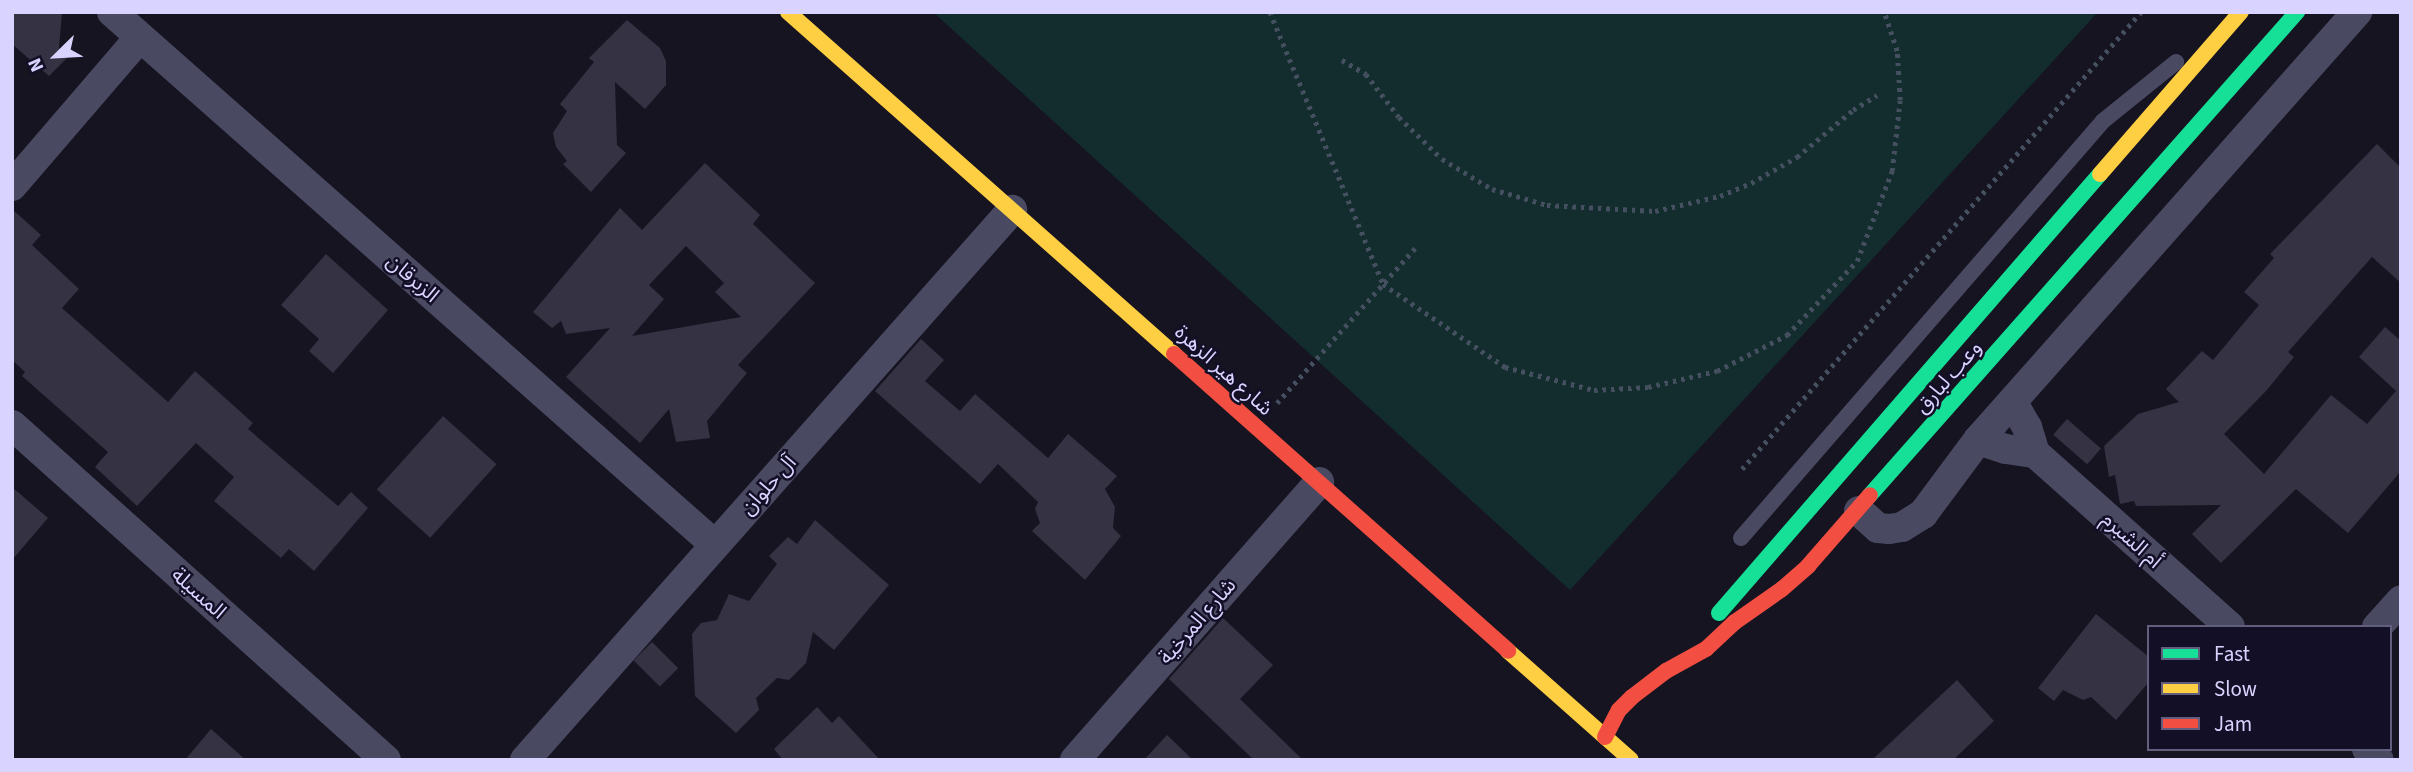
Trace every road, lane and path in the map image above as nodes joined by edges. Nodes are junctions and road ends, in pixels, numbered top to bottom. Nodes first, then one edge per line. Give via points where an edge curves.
1 (112, 12) edge
2 (788, 12) edge
3 (1270, 12) edge
4 (1884, 12) edge
5 (2141, 12) edge
6 (2223, 12) edge
7 (2241, 12) edge
8 (2297, 12) edge
9 (2357, 12) edge
10 (140, 37) junction
11 (1342, 60) dead end
12 (2138, 92) junction
13 (1877, 95) dead end
14 (2136, 130) junction
15 (12, 186) edge
16 (1012, 210) junction
17 (1416, 247) dead end
18 (1383, 284) junction
19 (2013, 403) junction
20 (12, 425) edge
21 (1256, 426) junction
22 (1978, 440) junction
23 (2035, 453) junction
24 (1742, 469) dead end
25 (1319, 482) junction
26 (1859, 512) junction
27 (1741, 538) dead end
28 (715, 545) junction
29 (2401, 600) edge
30 (2228, 625) edge
31 (2379, 625) edge
32 (1615, 690) dead end
33 (1560, 695) junction
34 (1588, 696) dead end
35 (1605, 737) junction
36 (386, 760) edge
37 (525, 760) edge
38 (1075, 760) edge
39 (1631, 760) edge

1 - 10 street, الزبرقان
2 - 16 street, شارع هير الزهرة
3 - 18 path
4 - 18 path via 1897,51 1900,100 1892,171 1857,261 1787,335 1717,371 1648,387 1594,390 1505,367
5 - 24 path
6 - 12 lane via 2181,58
7 - 14 street, وعب لبارق
8 - 26 street, وعب لبارق
9 - 19 street
10 - 15 street
10 - 28 street, الزبرقان
11 - 13 path via 1366,74 1399,117 1442,159 1492,189 1547,205 1655,211 1720,196 1786,164
12 - 14 street
12 - 27 lane via 2103,121
14 - 32 street, وعب لبارق via 1747,584 1703,629 1637,680
16 - 21 street, شارع هير الزهرة
16 - 28 street, آل حلوان
17 - 18 path
18 - 21 path
19 - 22 street
19 - 23 street
20 - 36 street, المسيلة
21 - 25 street, شارع هير الزهرة
22 - 23 street
22 - 26 street via 1932,504 1913,521 1902,527 1878,528
23 - 30 street, أم الشبرم
25 - 33 street, شارع هير الزهرة
25 - 38 street, شارع المرخية
26 - 35 street, وعب لبارق via 1782,589 1706,649 1632,697 1619,710
28 - 37 street, آل حلوان
29 - 31 street
33 - 34 street
33 - 35 street, شارع هير الزهرة
35 - 39 street, شارع هير الزهرة

